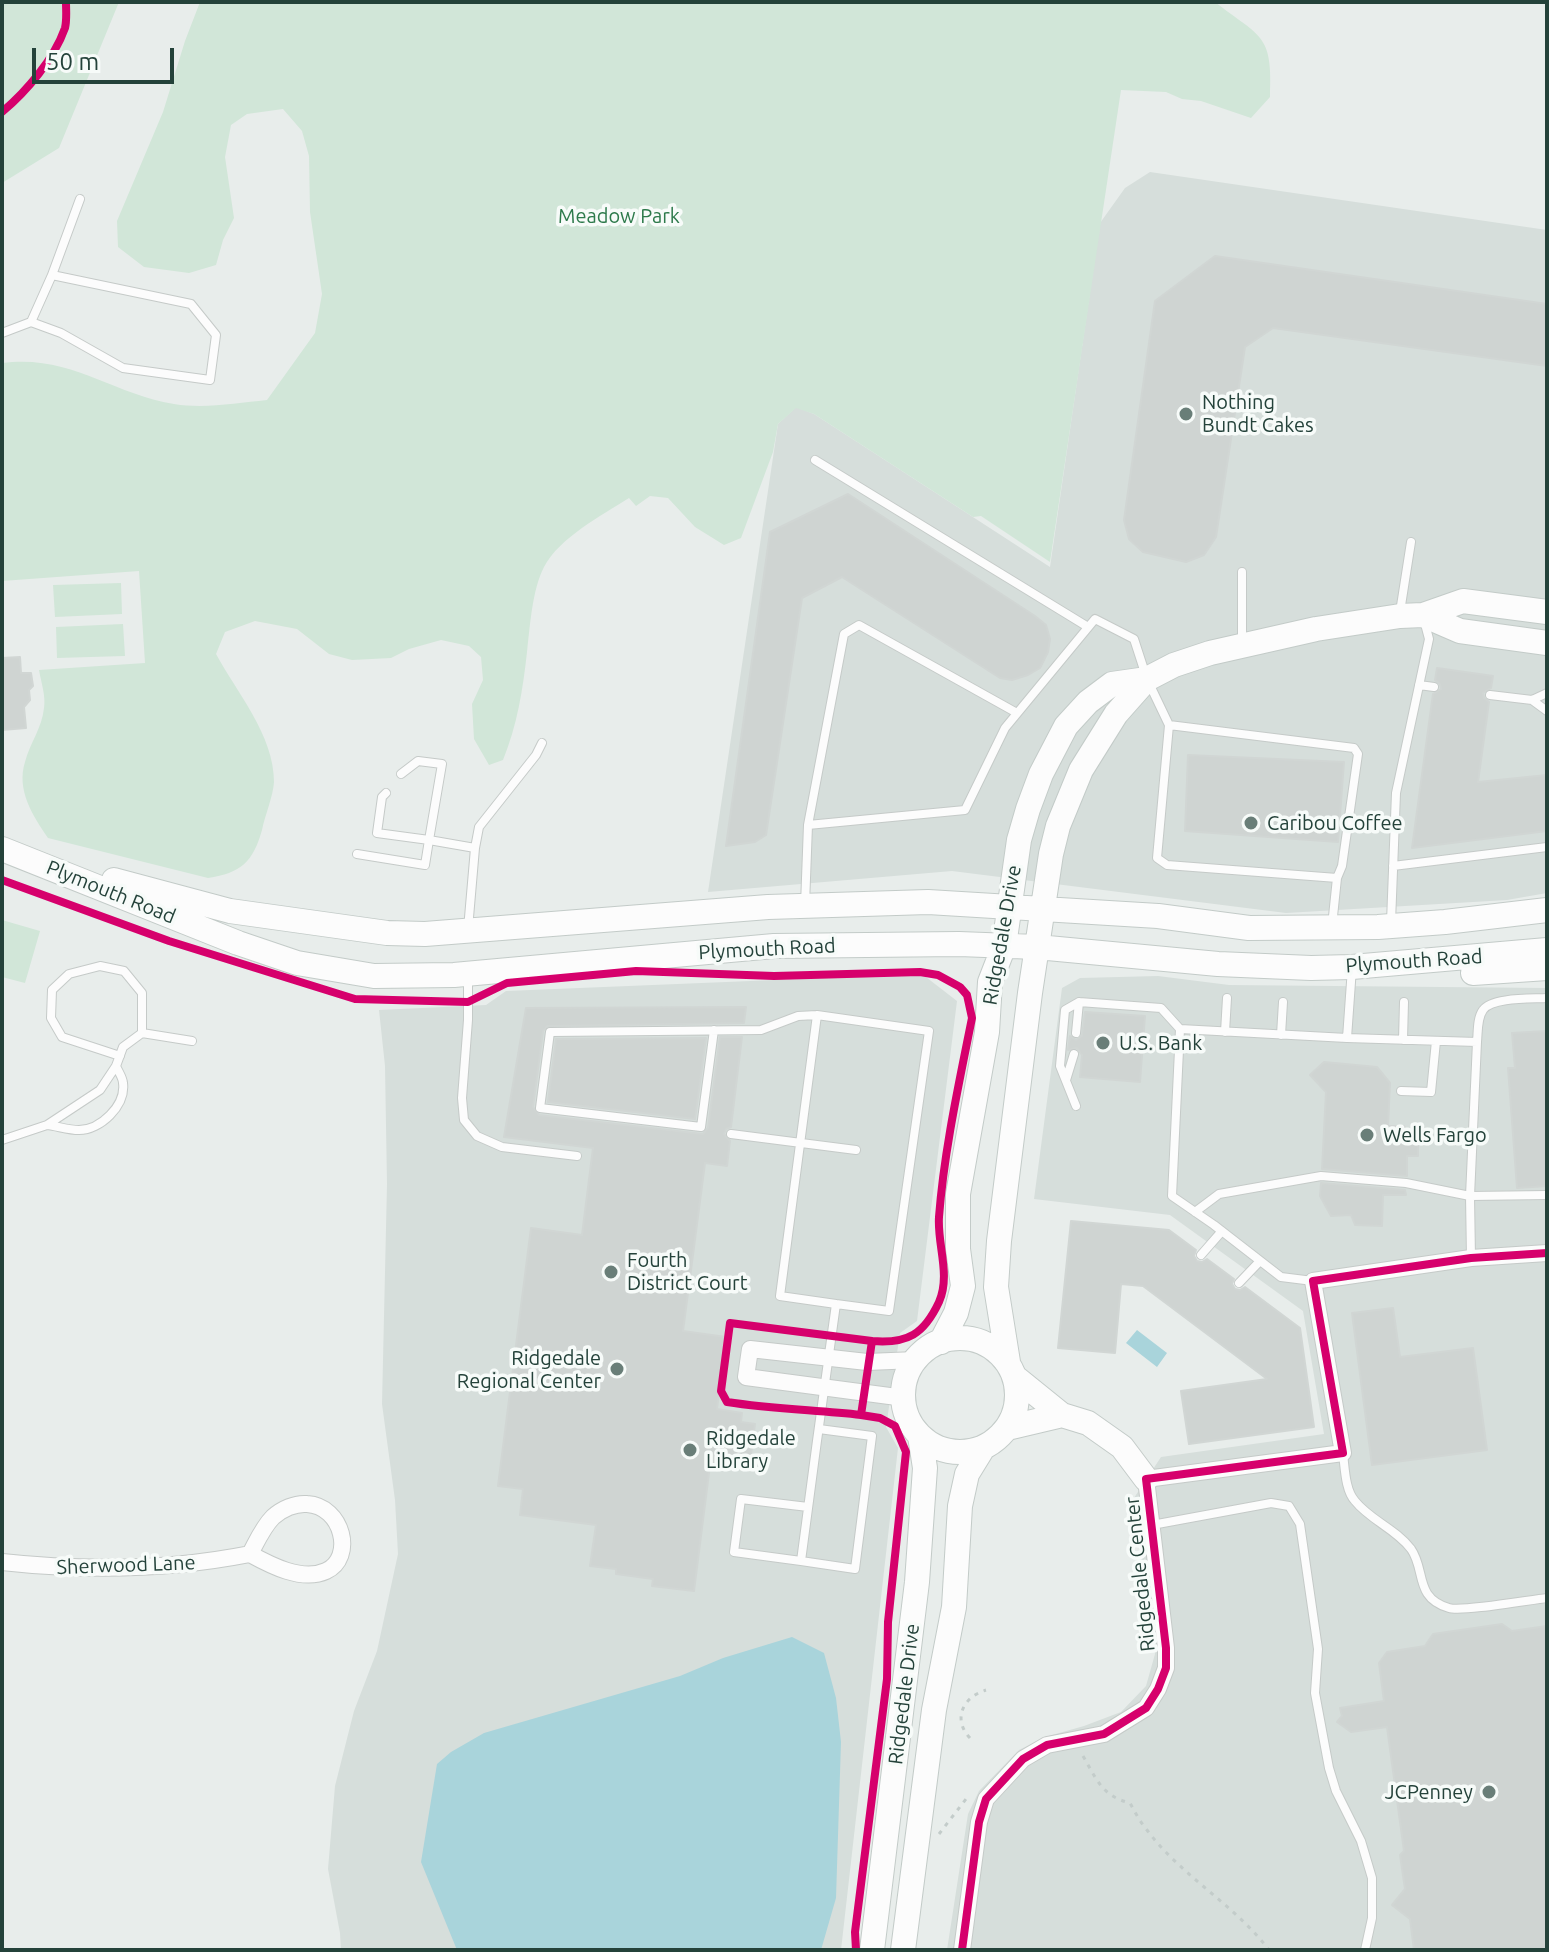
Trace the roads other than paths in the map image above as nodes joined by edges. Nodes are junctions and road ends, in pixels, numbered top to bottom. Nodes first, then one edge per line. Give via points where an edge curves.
1 (80, 199) dead end
2 (52, 275) junction
3 (31, 322) junction
4 (2, 333) edge
5 (815, 460) dead end
6 (1411, 542) dead end
7 (1242, 572) dead end
8 (1547, 612) edge
9 (1411, 616) junction
10 (1088, 627) junction
11 (1547, 643) edge
12 (1242, 645) junction
13 (1147, 679) junction
14 (1419, 685) junction
15 (1434, 687) dead end
16 (1547, 693) edge
17 (1490, 695) dead end
18 (1532, 700) junction
19 (1547, 711) edge
20 (1017, 713) junction
21 (1169, 725) junction
22 (542, 743) dead end
23 (401, 774) dead end
24 (386, 793) dead end
25 (808, 825) junction
26 (429, 840) junction
27 (1547, 847) edge
28 (475, 848) junction
29 (6, 850) edge
30 (357, 854) dead end
31 (1393, 866) junction
32 (1337, 878) junction
33 (805, 906) junction
34 (1010, 907) junction
35 (1043, 909) junction
36 (1547, 910) edge
37 (1390, 926) junction
38 (1332, 928) junction
39 (468, 930) junction
40 (1004, 946) junction
41 (1037, 947) junction
42 (1547, 950) edge
43 (1352, 967) junction
44 (1547, 968) edge
45 (468, 974) junction
46 (1227, 998) dead end
47 (1547, 998) edge
48 (1079, 1002) junction
49 (1283, 1002) dead end
50 (1404, 1002) dead end
51 (817, 1015) junction
52 (1180, 1029) junction
53 (714, 1030) junction
54 (1225, 1032) junction
55 (142, 1033) junction
56 (1076, 1033) dead end
57 (1281, 1035) junction
58 (1347, 1038) junction
59 (1403, 1040) junction
60 (192, 1041) dead end
61 (1436, 1041) junction
62 (1477, 1042) junction
63 (1074, 1054) dead end
64 (120, 1056) junction
65 (116, 1066) junction
66 (1065, 1080) junction
67 (1401, 1091) dead end
68 (1076, 1106) dead end
69 (47, 1125) junction
70 (731, 1134) dead end
71 (2, 1140) edge
72 (800, 1143) junction
73 (856, 1150) dead end
74 (577, 1156) dead end
75 (1547, 1195) edge
76 (1470, 1196) junction
77 (1195, 1212) junction
78 (1222, 1231) junction
79 (1547, 1253) edge
80 (1201, 1255) dead end
81 (1471, 1258) junction
82 (1260, 1261) junction
83 (1313, 1281) junction
84 (1239, 1283) dead end
85 (836, 1304) junction
86 (941, 1342) junction
87 (828, 1359) junction
88 (916, 1360) junction
89 (1011, 1370) junction
90 (824, 1387) junction
91 (904, 1403) junction
92 (1062, 1415) junction
93 (1007, 1428) junction
94 (819, 1429) junction
95 (920, 1436) junction
96 (983, 1448) junction
97 (1343, 1453) junction
98 (1146, 1479) junction
99 (808, 1507) junction
100 (1150, 1525) junction
101 (250, 1554) junction
102 (801, 1561) junction
103 (2, 1562) edge
104 (1547, 1598) edge
105 (872, 1950) edge
106 (903, 1950) edge
107 (962, 1950) edge
108 (1365, 1950) edge

1 - 2 lane
2 - 3 lane
2 - 3 lane via 191,304 216,335 210,380 123,368
3 - 4 lane
5 - 10 lane
6 - 9 lane
7 - 12 lane
8 - 9 street, Ridgedale Drive via 1463,601
9 - 11 street via 1460,631
9 - 12 street, Ridgedale Drive
9 - 14 lane via 1429,639
10 - 13 lane via 1095,619 1134,639
10 - 20 lane
12 - 13 street, Ridgedale Drive via 1174,665
13 - 21 lane
13 - 34 street, Ridgedale Drive via 1112,684 1066,726 1028,809
13 - 35 street, Ridgedale Drive via 1116,714 1081,770 1058,826
14 - 15 lane
14 - 31 lane via 1396,793
16 - 18 lane
17 - 18 lane
18 - 19 lane
20 - 25 lane via 965,810
20 - 25 lane via 859,625 844,634
21 - 32 lane via 1157,858 1167,865
21 - 32 lane via 1354,748 1358,754
22 - 28 lane via 479,827
23 - 26 lane via 418,761 442,764
24 - 26 lane via 377,833
25 - 33 lane
26 - 28 lane
26 - 30 lane via 425,865
27 - 31 lane
28 - 39 lane
29 - 39 street, Plymouth Road via 275,919 387,933
29 - 45 street, Plymouth Road via 297,963 374,976
31 - 37 lane
32 - 38 lane
33 - 34 street, Plymouth Road via 928,902
33 - 39 street, Plymouth Road
34 - 35 street, Plymouth Road
34 - 40 street, Ridgedale Drive
35 - 38 street, Plymouth Road via 1249,928
35 - 41 street, Ridgedale Drive
36 - 37 street, Plymouth Road
37 - 38 street, Plymouth Road
39 - 45 street
40 - 41 street, Plymouth Road
40 - 45 street, Plymouth Road via 774,946
40 - 86 street, Ridgedale Drive via 990,982 987,1032 958,1194 963,1286
41 - 43 street, Plymouth Road via 1218,964
41 - 89 street, Ridgedale Drive via 996,1287
42 - 43 street, Plymouth Road
43 - 44 street via 1405,978
43 - 58 lane
45 - 74 lane via 464,1120 477,1136 502,1147
46 - 54 lane
47 - 62 lane via 1494,1002 1484,1008
48 - 52 lane via 1161,1008
48 - 56 lane
48 - 66 lane via 1065,1010 1060,1066
49 - 57 lane
50 - 59 lane
51 - 53 lane via 761,1030
51 - 72 lane
51 - 85 lane via 929,1031 889,1311
52 - 54 lane
52 - 77 lane via 1172,1196
53 - 53 lane via 550,1032 540,1108 701,1127
54 - 57 lane
55 - 60 lane
55 - 64 lane via 123,1047
55 - 64 lane via 142,993 124,971 100,966 69,974 52,990 51,1018 62,1037
57 - 58 lane
58 - 59 lane
59 - 61 lane
61 - 62 lane
61 - 67 lane via 1431,1092
62 - 76 lane
63 - 66 lane
64 - 65 lane
65 - 69 lane via 100,1090
65 - 69 lane via 124,1084 110,1116 78,1130
66 - 68 lane
69 - 71 lane
70 - 72 lane
72 - 73 lane
72 - 85 lane via 780,1296
75 - 76 lane
76 - 77 lane via 1406,1183 1321,1176 1219,1194
76 - 81 lane
77 - 78 lane
78 - 80 lane
78 - 82 lane
79 - 81 street
81 - 83 street
82 - 83 lane via 1281,1277
82 - 84 lane
83 - 97 street
85 - 87 lane
86 - 88 street
86 - 89 street via 957,1338 992,1347
87 - 88 street
87 - 90 lane
87 - 90 street via 750,1349 746,1377
88 - 91 street via 903,1387
89 - 92 street
89 - 93 street via 1016,1409
90 - 91 street via 897,1397
90 - 94 lane
91 - 95 street
92 - 93 street
92 - 98 street via 1088,1423 1122,1447
93 - 96 street
94 - 99 lane
94 - 102 lane via 872,1436 855,1569
95 - 96 street via 950,1452
95 - 105 street, Ridgedale Drive via 925,1468 917,1582
96 - 106 street, Ridgedale Drive via 967,1474 960,1506 954,1607 934,1710
97 - 98 street, Ridgedale Center
97 - 104 lane via 1354,1501 1413,1552 1428,1595 1450,1608
98 - 100 street, Ridgedale Center
99 - 102 lane
99 - 102 lane via 741,1499 739,1512 734,1552
100 - 107 street, Ridgedale Center via 1165,1634 1166,1668 1158,1689 1146,1708 1104,1734 1047,1745 1023,1759 986,1799
100 - 108 lane via 1271,1503 1289,1506 1300,1524 1318,1649 1315,1693 1329,1768 1372,1878
101 - 101 street via 287,1571 327,1571 338,1559 340,1528 331,1513 300,1504 273,1517
101 - 103 street, Sherwood Lane via 199,1564 53,1567

